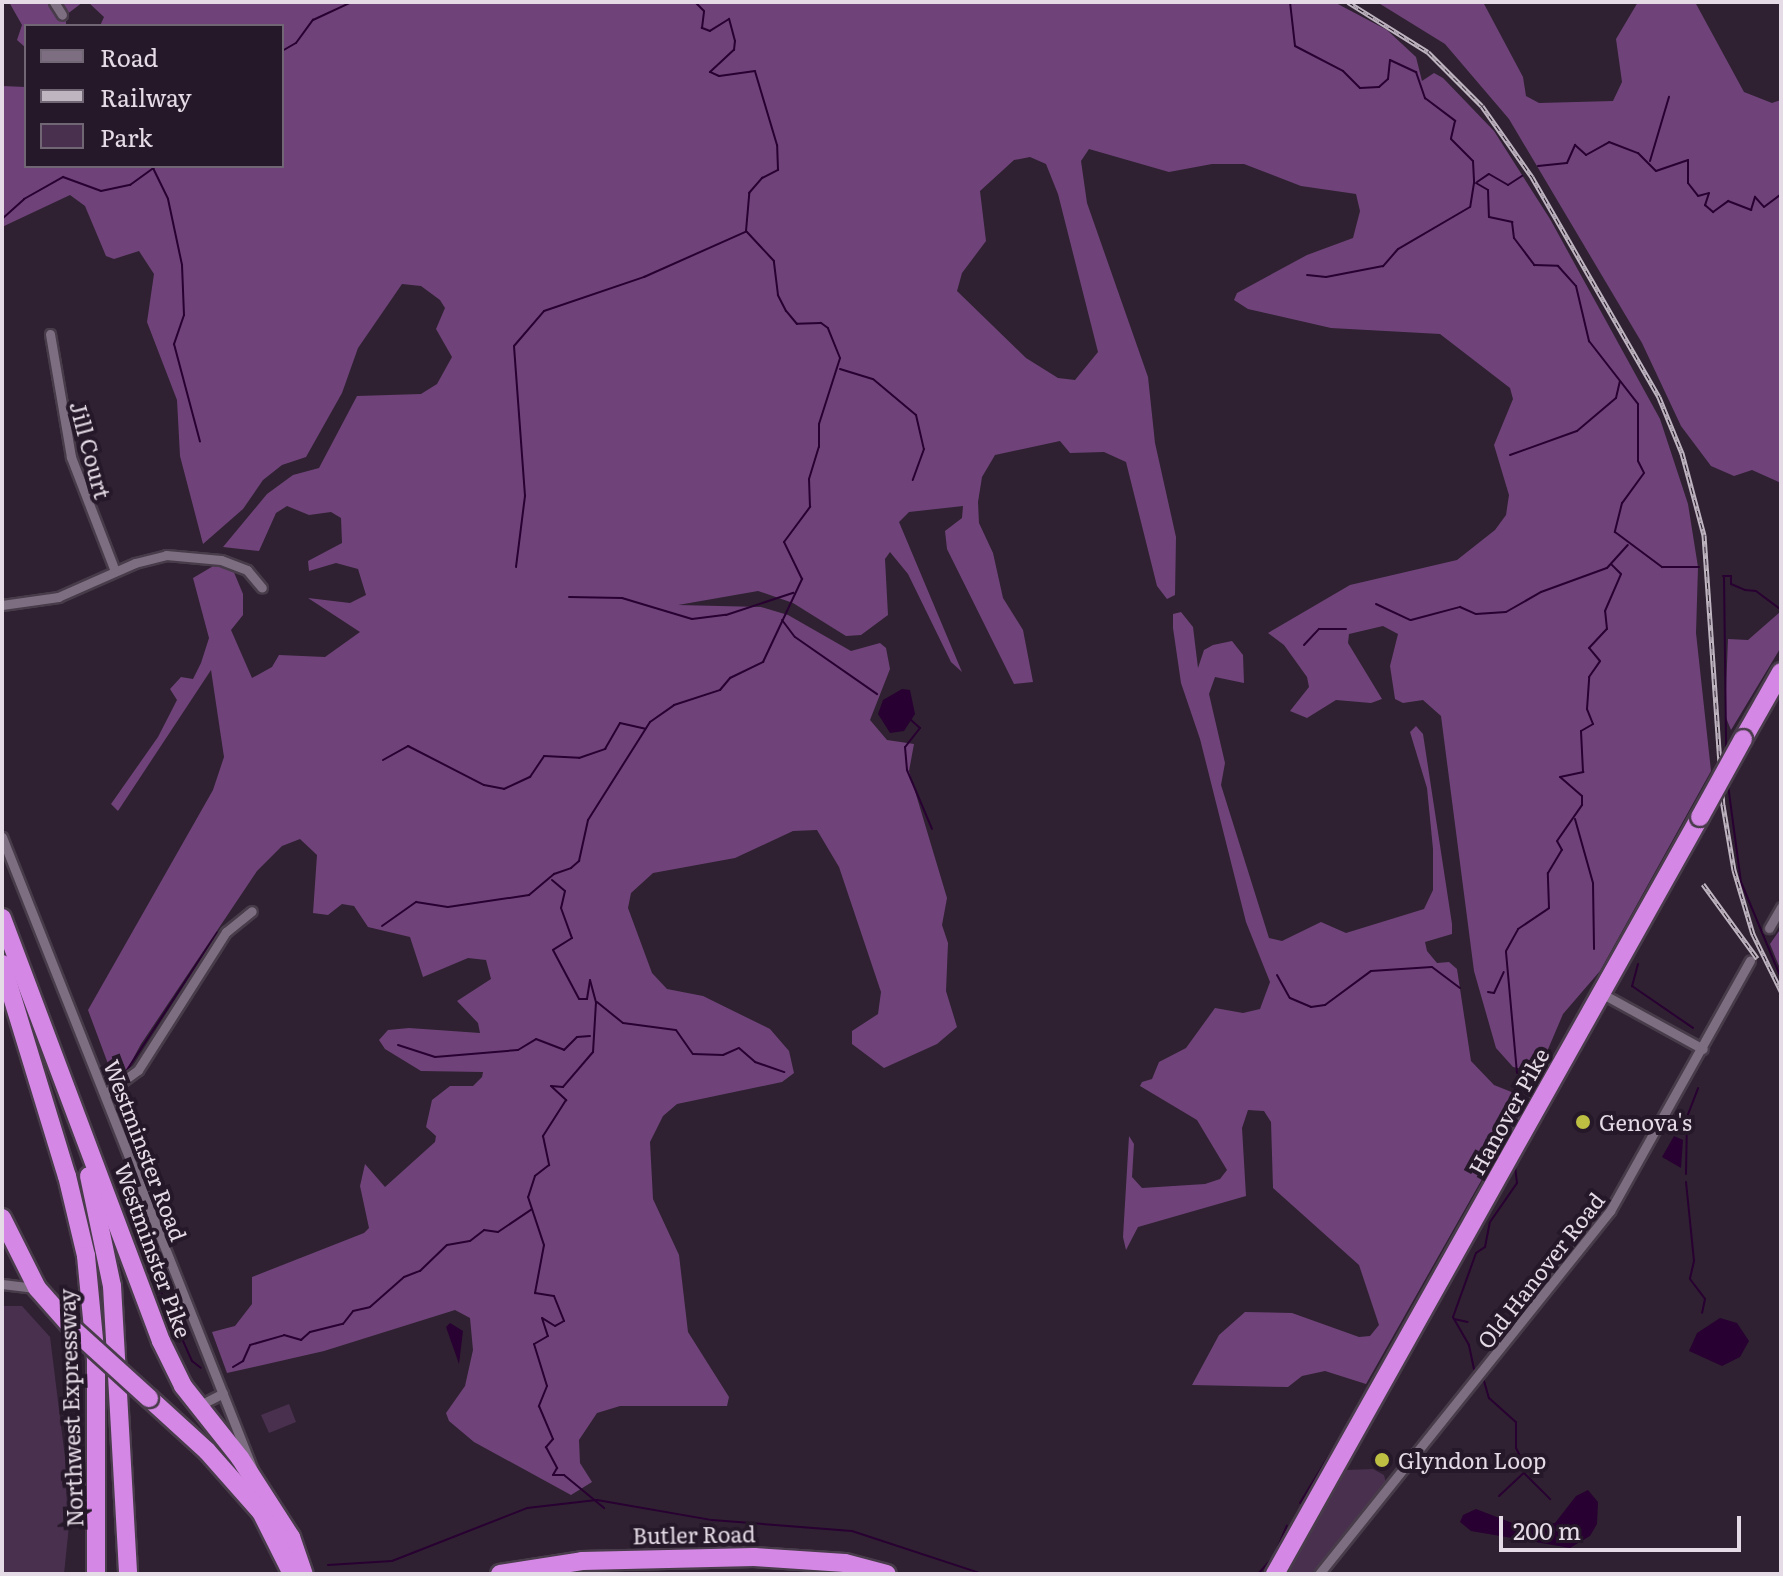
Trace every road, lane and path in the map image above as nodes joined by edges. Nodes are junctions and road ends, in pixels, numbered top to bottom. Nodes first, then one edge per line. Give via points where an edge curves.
1 (54, 2) edge
2 (62, 15) dead end
3 (50, 334) dead end
4 (115, 571) junction
5 (262, 588) dead end
6 (2, 605) edge
7 (1781, 672) edge
8 (2, 837) edge
9 (1781, 907) edge
10 (252, 911) dead end
11 (2, 918) edge
12 (1769, 928) dead end
13 (1750, 960) dead end
14 (11, 966) edge
15 (1601, 993) junction
16 (1703, 1049) junction
17 (105, 1094) junction
18 (2, 1218) edge
19 (2, 1284) edge
20 (37, 1288) junction
21 (223, 1393) junction
22 (148, 1394) junction
23 (198, 1407) junction
24 (200, 1445) junction
25 (252, 1470) junction
26 (286, 1542) junction
27 (96, 1574) edge
28 (128, 1574) edge
29 (289, 1574) edge
30 (307, 1574) edge
31 (500, 1574) edge
32 (887, 1574) edge
33 (1275, 1574) edge
34 (1319, 1574) edge

1 - 2 street
3 - 4 street, Jill Court via 71,457
4 - 5 street via 166,555 204,556 238,566
4 - 6 street via 58,597
7 - 15 highway, Hanover Pike, bridge
8 - 17 street, Westminster Road
9 - 12 street
10 - 17 street via 226,932 138,1070
11 - 14 highway, Westminster Pike
13 - 16 street, Old Hanover Road
14 - 23 highway, Westminster Pike via 161,1341
14 - 27 highway, Northwest Expressway via 86,1256 96,1360
14 - 28 highway via 87,1166 106,1245
15 - 16 street
15 - 33 highway, Hanover Pike
16 - 34 street, Old Hanover Road via 1594,1234
17 - 21 street, Westminster Road
18 - 20 highway, Westminster Pike
19 - 20 street
20 - 22 highway, Westminster Pike, bridge
21 - 23 street
21 - 25 street, Westminster Road
22 - 23 highway via 177,1409
22 - 24 highway, Westminster Pike
23 - 24 highway
23 - 25 highway, Westminster Pike
24 - 25 highway via 237,1473
24 - 26 highway, Westminster Pike
25 - 26 highway, Westminster Pike
26 - 29 highway
26 - 30 highway, Westminster Pike
31 - 32 highway, Butler Road via 582,1561 725,1557 834,1562

